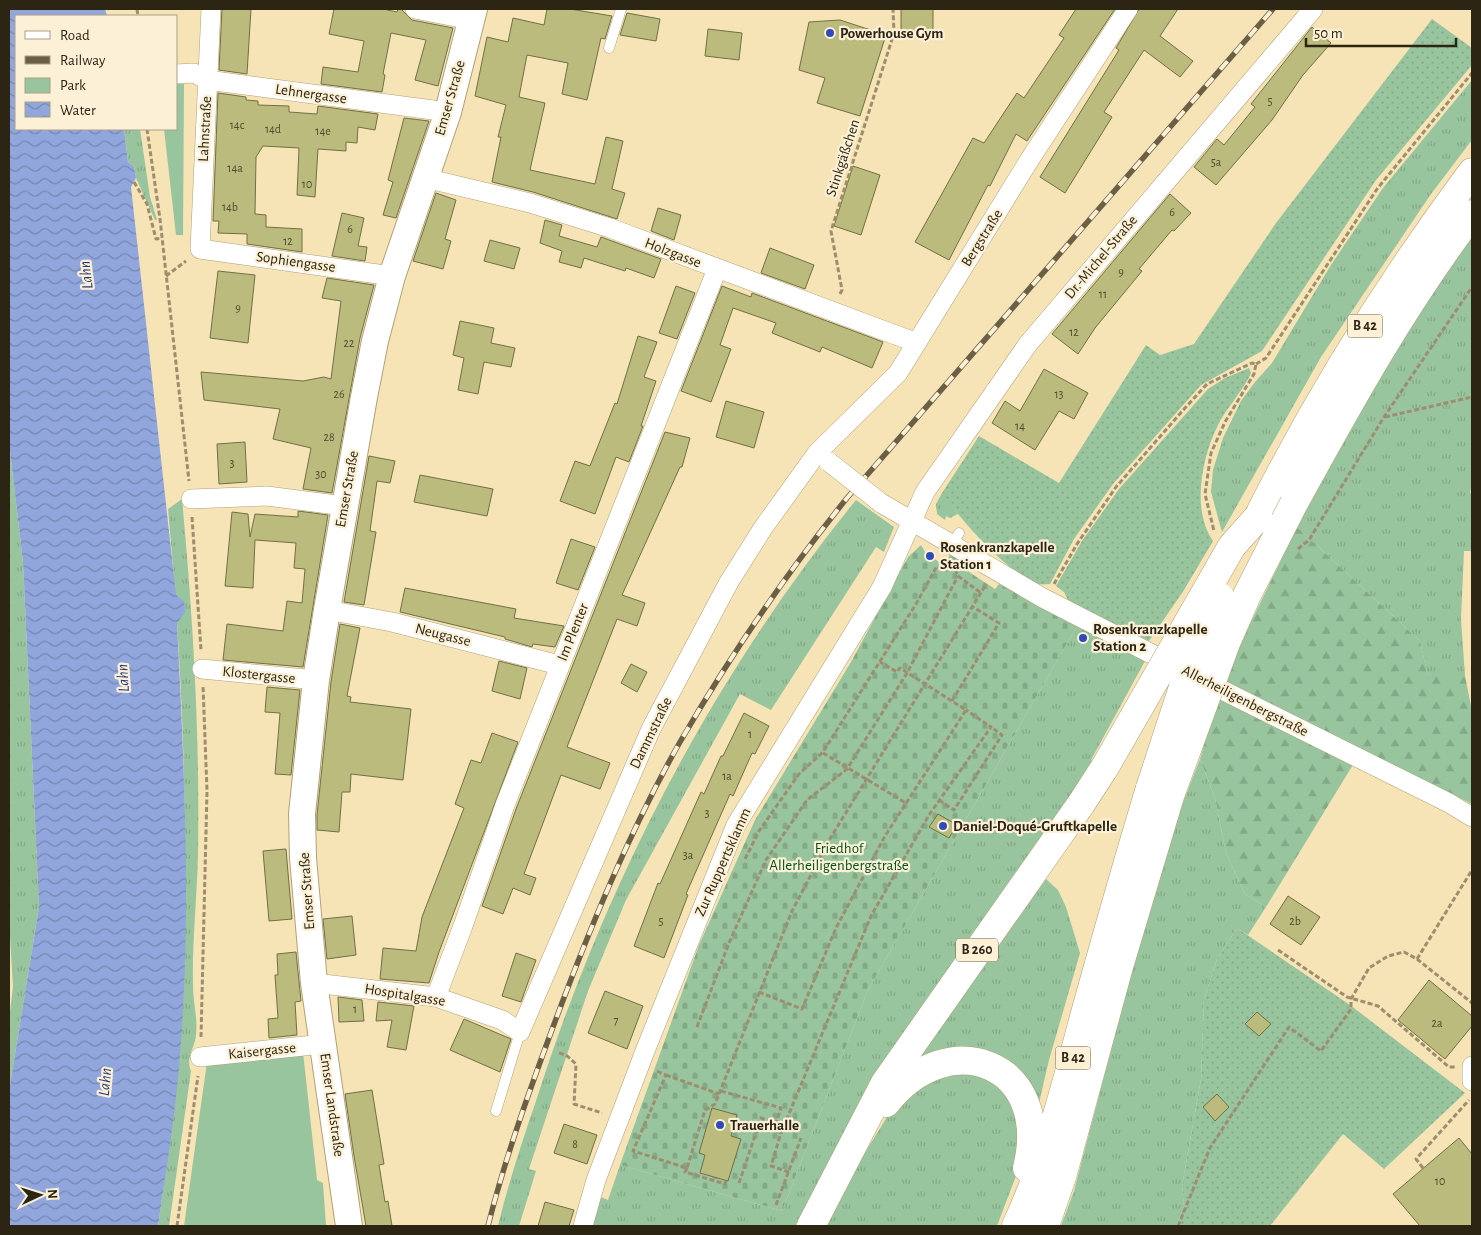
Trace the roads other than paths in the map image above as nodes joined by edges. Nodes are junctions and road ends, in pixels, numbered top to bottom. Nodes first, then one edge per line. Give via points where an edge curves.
1 (211, 9) edge
2 (415, 9) edge
3 (621, 9) edge
4 (1128, 9) edge
5 (1313, 9) edge
6 (472, 14) edge
7 (609, 48) dead end
8 (178, 74) edge
9 (207, 80) junction
10 (448, 112) junction
11 (1472, 172) edge
12 (424, 178) junction
13 (1472, 214) edge
14 (200, 249) joint
15 (717, 269) junction
16 (392, 276) junction
17 (917, 343) junction
18 (823, 458) junction
19 (1283, 496) junction
20 (191, 499) road end
21 (344, 506) junction
22 (1258, 516) junction
23 (914, 522) junction
24 (327, 610) junction
25 (559, 665) junction
26 (202, 669) road end
27 (316, 680) junction
28 (1160, 792) junction
29 (1472, 817) edge
30 (314, 983) junction
31 (436, 997) junction
32 (520, 1032) junction
33 (324, 1044) junction
34 (200, 1057) road end
35 (496, 1112) dead end
36 (858, 1138) junction
37 (1062, 1177) junction
38 (349, 1226) edge
39 (583, 1226) edge
40 (811, 1226) edge
41 (1004, 1226) edge
42 (1016, 1226) edge
43 (1038, 1226) edge
44 (1045, 1226) edge

1 - 9 street, Lahnstraße
2 - 6 street
3 - 7 lane
4 - 17 street, Bergstraße via 1030,159
5 - 23 street, Dr.-Michel-Straße via 1028,344 925,492
6 - 10 street, Emser Straße
8 - 9 street, Lehnergasse via 194,73
9 - 10 street, Lehnergasse
9 - 14 street, Lahnstraße
10 - 12 street, Emser Straße
11 - 19 highway, B 42 via 1389,288 1308,421
12 - 15 street, Holzgasse via 530,203 601,225
12 - 16 street, Emser Straße
13 - 19 highway, B 42 via 1411,300 1358,387
14 - 16 street, Sophiengasse
15 - 17 street, Holzgasse
15 - 25 street, Im Plenter
16 - 21 street, Emser Straße via 364,397
17 - 18 street, Bergstraße via 898,373
18 - 23 street, Allerheiligenbergstraße, bridge via 881,503
18 - 32 street, Dammstraße via 763,528 687,659 615,809
19 - 22 highway, B 42
19 - 28 highway, B 42, bridge via 1247,595
20 - 21 street via 267,496
21 - 24 street, Emser Straße
22 - 28 highway, B 42, bridge via 1204,634 1166,736
22 - 36 highway, B 260, bridge via 1232,546 1082,804 903,1056 885,1083
23 - 29 street, Allerheiligenbergstraße via 956,539 994,570 1043,598
23 - 39 street, Zur Ruppertsklamm via 882,587 736,825 619,1119
24 - 25 street, Neugasse via 392,622
24 - 27 street, Emser Straße
25 - 31 street, Im Plenter
26 - 27 street, Klostergasse
27 - 30 street, Emser Straße via 302,814
28 - 37 highway, B 42 via 1118,970
28 - 42 highway, B 42 via 1120,886 1057,1120
30 - 31 street, Hospitalgasse
30 - 33 street, Emser Landstraße
31 - 32 street, Hospitalgasse via 502,1020
32 - 35 lane
33 - 34 street, Kaisergasse
33 - 38 street, Emser Landstraße
36 - 40 highway, B 260
36 - 41 highway via 892,1095 924,1069 944,1062 964,1061 985,1064 1003,1073 1017,1087 1033,1126 1027,1170
37 - 43 highway, B 42
37 - 44 highway

